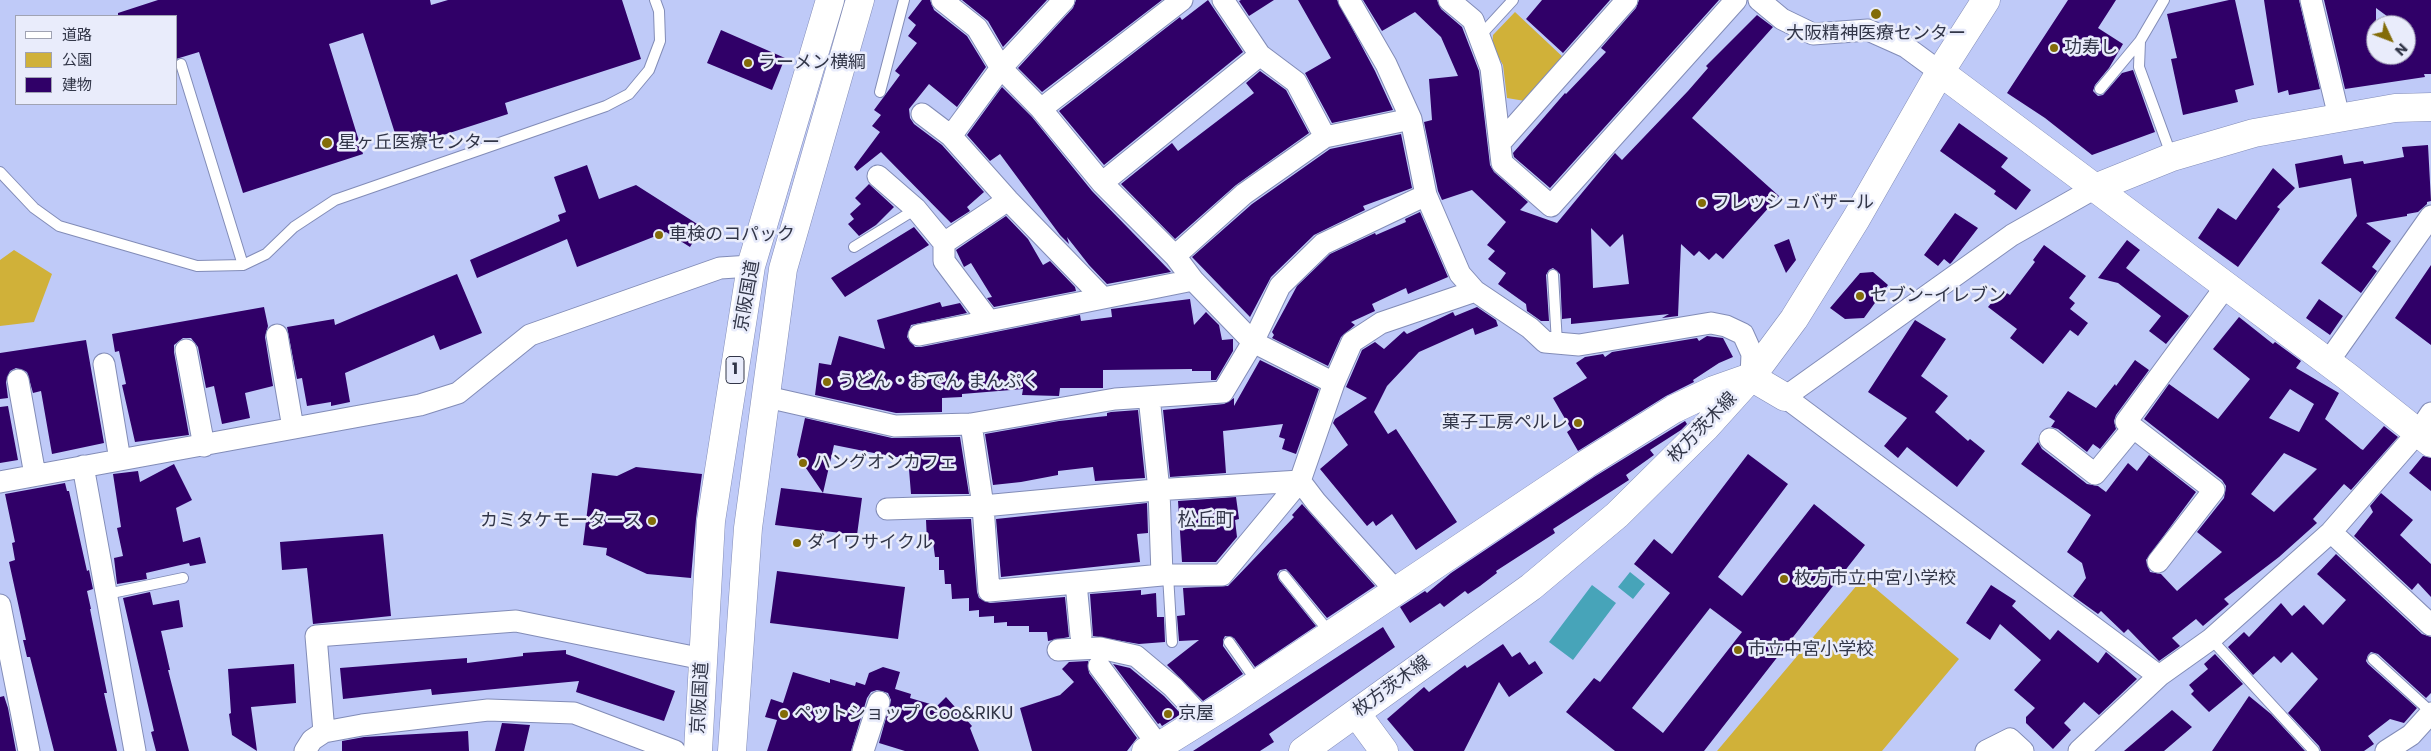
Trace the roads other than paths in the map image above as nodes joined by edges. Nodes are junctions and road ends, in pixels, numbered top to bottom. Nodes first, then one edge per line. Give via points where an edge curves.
1 (656, 0) edge
2 (830, 0) edge
3 (860, 0) edge
4 (904, 0) edge
5 (943, 0) edge
6 (1064, 0) edge
7 (1182, 0) edge
8 (1223, 0) edge
9 (1349, 0) edge
10 (1449, 0) edge
11 (1513, 0) edge
12 (1627, 0) edge
13 (1736, 0) edge
14 (1759, 0) edge
15 (1986, 0) edge
16 (2164, 0) edge
17 (2311, 0) edge
18 (1479, 37) junction
19 (2140, 41) junction
20 (1260, 55) junction
21 (181, 64) dead end
22 (1001, 68) junction
23 (1940, 72) junction
24 (2100, 89) dead end
25 (880, 92) dead end
26 (2431, 107) edge
27 (1041, 108) junction
28 (922, 114) dead end
29 (2339, 117) junction
30 (1411, 118) junction
31 (951, 136) junction
32 (1325, 137) junction
33 (1500, 143) junction
34 (2172, 157) junction
35 (0, 172) edge
36 (878, 176) dead end
37 (1102, 183) junction
38 (2095, 188) junction
39 (1426, 195) junction
40 (1008, 200) junction
41 (916, 210) junction
42 (2431, 216) edge
43 (944, 243) junction
44 (854, 246) dead end
45 (1175, 256) junction
46 (243, 265) junction
47 (751, 266) junction
48 (1553, 275) dead end
49 (1193, 280) junction
50 (2226, 286) junction
51 (1475, 291) junction
52 (1102, 297) junction
53 (989, 321) junction
54 (277, 335) dead end
55 (919, 335) dead end
56 (1253, 342) junction
57 (1557, 343) junction
58 (186, 350) dead end
59 (2328, 362) junction
60 (104, 364) dead end
61 (1751, 377) junction
62 (18, 380) dead end
63 (1334, 383) junction
64 (1149, 396) junction
65 (767, 397) junction
66 (1785, 397) junction
67 (971, 424) junction
68 (292, 428) junction
69 (2133, 428) junction
70 (2427, 429) edge
71 (2050, 439) dead end
72 (204, 446) junction
73 (120, 460) junction
74 (83, 466) junction
75 (35, 475) junction
76 (1300, 481) junction
77 (0, 482) edge
78 (1159, 490) junction
79 (983, 506) junction
80 (888, 510) dead end
81 (2331, 532) junction
82 (2158, 562) dead end
83 (1165, 575) junction
84 (1284, 576) dead end
85 (183, 578) dead end
86 (1076, 583) junction
87 (1396, 591) junction
88 (107, 594) junction
89 (0, 605) edge
90 (2431, 625) edge
91 (1331, 634) junction
92 (1081, 636) dead end
93 (2211, 639) junction
94 (1172, 642) dead end
95 (1229, 642) dead end
96 (1058, 650) dead end
97 (703, 659) junction
98 (2374, 659) dead end
99 (1099, 666) dead end
100 (2159, 676) junction
101 (1258, 682) junction
102 (879, 702) dead end
103 (2431, 712) edge
104 (1356, 713) junction
105 (1203, 719) junction
106 (324, 732) junction
107 (1160, 747) edge
108 (2081, 750) edge
109 (29, 751) edge
110 (135, 751) edge
111 (305, 751) edge
112 (675, 751) edge
113 (698, 751) edge
114 (732, 751) edge
115 (863, 751) edge
116 (1302, 751) edge
117 (1384, 751) edge
118 (1986, 751) edge
119 (2023, 751) edge
120 (2314, 751) edge
121 (2386, 751) edge

1 - 46 lane via 660,41 649,70 629,94 606,106 335,200 294,227 266,254
2 - 47 main road, 京阪国道 / 1
3 - 65 main road, 京阪国道 / 1 via 783,269
4 - 25 lane
5 - 22 street via 977,28
6 - 22 street
7 - 27 street
8 - 20 street
9 - 30 street via 1386,64
10 - 18 street via 1473,20
11 - 18 lane
12 - 33 street
13 - 33 street via 1551,206 1502,163
14 - 23 street via 1782,19 1813,34 1868,30 1906,47
15 - 23 main road, 枚方茨木線
16 - 19 lane
17 - 29 street
18 - 33 street via 1491,68
19 - 24 lane
19 - 34 lane via 2139,67
20 - 32 street via 1296,82
20 - 37 street
21 - 46 lane
22 - 27 street
22 - 31 street
23 - 38 main road
23 - 61 main road, 枚方茨木線 via 1856,219 1794,319
26 - 29 main road via 2395,108
27 - 37 street
28 - 31 street
29 - 34 main road via 2254,134
30 - 32 street
30 - 39 street
31 - 40 street
32 - 45 street via 1244,194
34 - 38 main road
35 - 46 lane via 34,208 59,226 197,266
36 - 41 street
37 - 45 street
38 - 50 main road
38 - 66 street via 2012,235
39 - 51 street via 1460,274
39 - 56 street via 1322,244 1280,286
40 - 43 street
40 - 52 street
41 - 43 street
41 - 44 lane
42 - 59 street
43 - 53 street via 944,261
45 - 49 street
47 - 68 street via 720,268 530,335 458,393 420,405
47 - 97 main road, 京阪国道 / 1 via 712,521
48 - 57 lane
49 - 52 street
49 - 56 street
50 - 59 main road
50 - 69 street via 2126,422
51 - 57 street via 1545,342
51 - 63 street via 1381,323 1352,342
52 - 53 street
53 - 55 street
54 - 68 street
56 - 63 street
56 - 64 street via 1223,392
57 - 61 street via 1579,345 1711,324 1726,326 1743,334 1752,354
58 - 72 street
59 - 70 main road
60 - 73 street
61 - 66 main road
61 - 87 main road via 1674,409
61 - 104 main road, 枚方茨木線 via 1705,428 1617,515 1531,587
62 - 75 street
63 - 76 street
64 - 67 street
64 - 78 street
65 - 67 street via 895,426
65 - 114 main road, 京阪国道 / 1 via 748,528
66 - 100 street
67 - 79 street
68 - 72 street
69 - 71 street via 2095,474
69 - 82 street via 2214,490
70 - 81 street
72 - 73 street
73 - 74 street
74 - 75 street
74 - 88 street
75 - 77 street
76 - 78 street
76 - 83 street via 1222,576
76 - 87 street
78 - 79 street
78 - 83 street
79 - 80 street
79 - 86 street via 989,592
81 - 90 street
81 - 93 street
83 - 86 street
83 - 94 lane
84 - 91 lane
85 - 88 lane
86 - 92 street
87 - 91 main road
88 - 110 street
89 - 109 street
91 - 101 main road
93 - 100 street
93 - 120 lane
95 - 101 lane
96 - 105 street via 1100,648 1136,656 1173,687
97 - 106 street via 516,621 316,636
97 - 113 main road, 京阪国道 / 1
98 - 103 lane
99 - 107 street
100 - 108 street
101 - 105 main road
102 - 115 street
103 - 121 street via 2411,735
104 - 116 main road, 枚方茨木線
104 - 117 main road
105 - 107 main road
106 - 111 street via 312,740
106 - 112 street via 488,710 574,713
118 - 119 street via 2010,739

